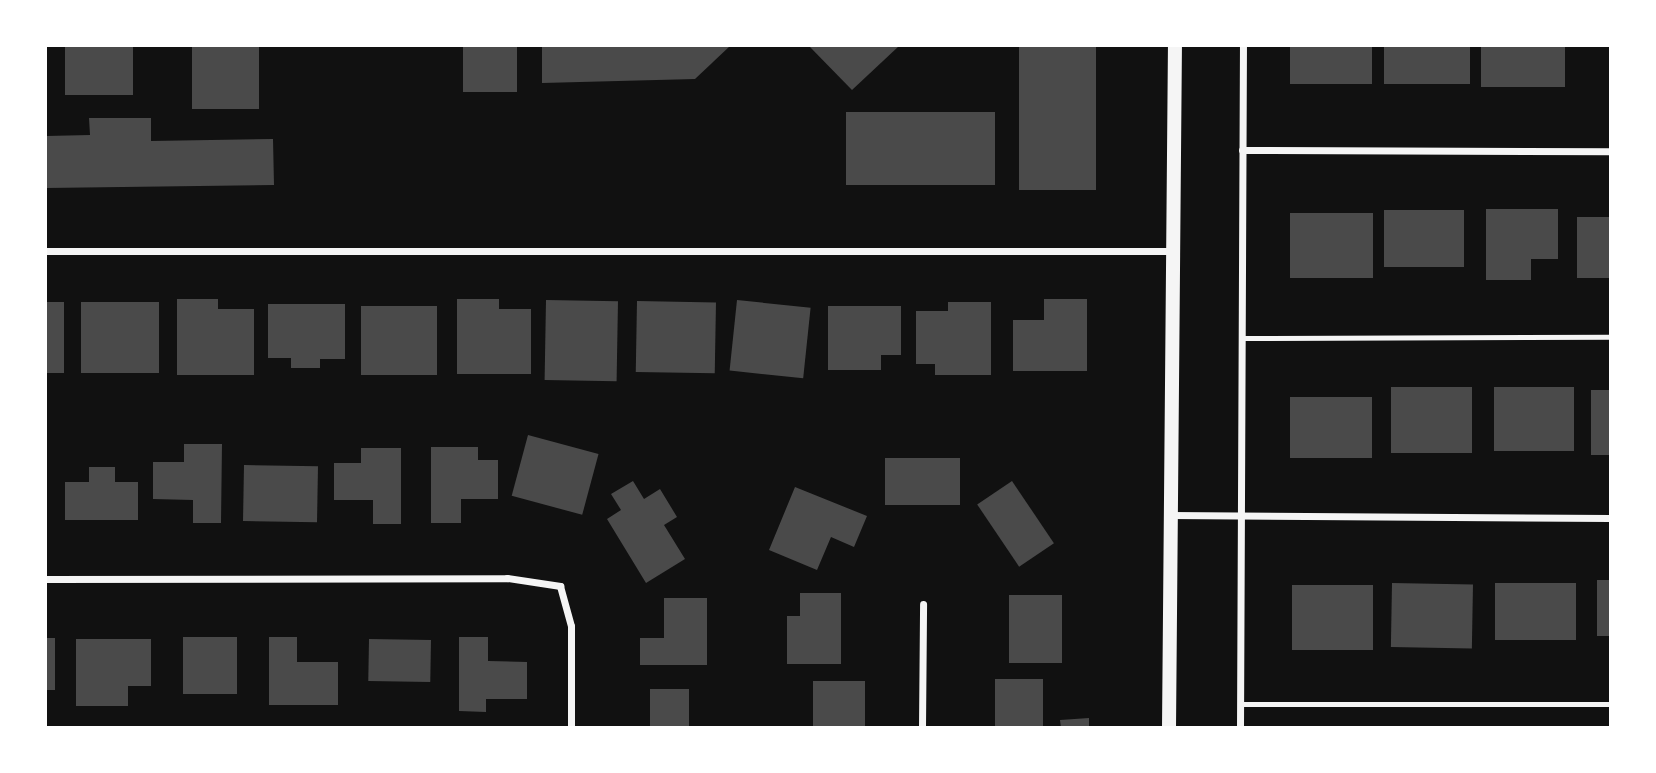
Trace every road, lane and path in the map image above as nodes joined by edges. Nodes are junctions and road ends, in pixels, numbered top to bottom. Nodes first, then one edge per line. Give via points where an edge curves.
1 (1175, 46) edge
2 (1243, 46) edge
3 (1242, 150) junction
4 (1611, 151) edge
5 (46, 251) edge
6 (1172, 251) junction
7 (1611, 337) edge
8 (1242, 338) junction
9 (1169, 515) junction
10 (1242, 515) junction
11 (1611, 518) edge
12 (46, 579) edge
13 (923, 604) dead end
14 (1240, 704) junction
15 (1611, 704) edge
16 (571, 727) edge
17 (922, 727) edge
18 (1170, 727) edge
19 (1240, 727) edge

1 - 6 main road
2 - 3 street
3 - 4 street
3 - 8 street
5 - 6 street
6 - 9 main road
7 - 8 lane
8 - 10 street
9 - 10 street
9 - 18 main road
10 - 11 street
10 - 14 street
12 - 16 street via 508,578 560,586 571,626
13 - 17 street
14 - 15 lane
14 - 19 street

